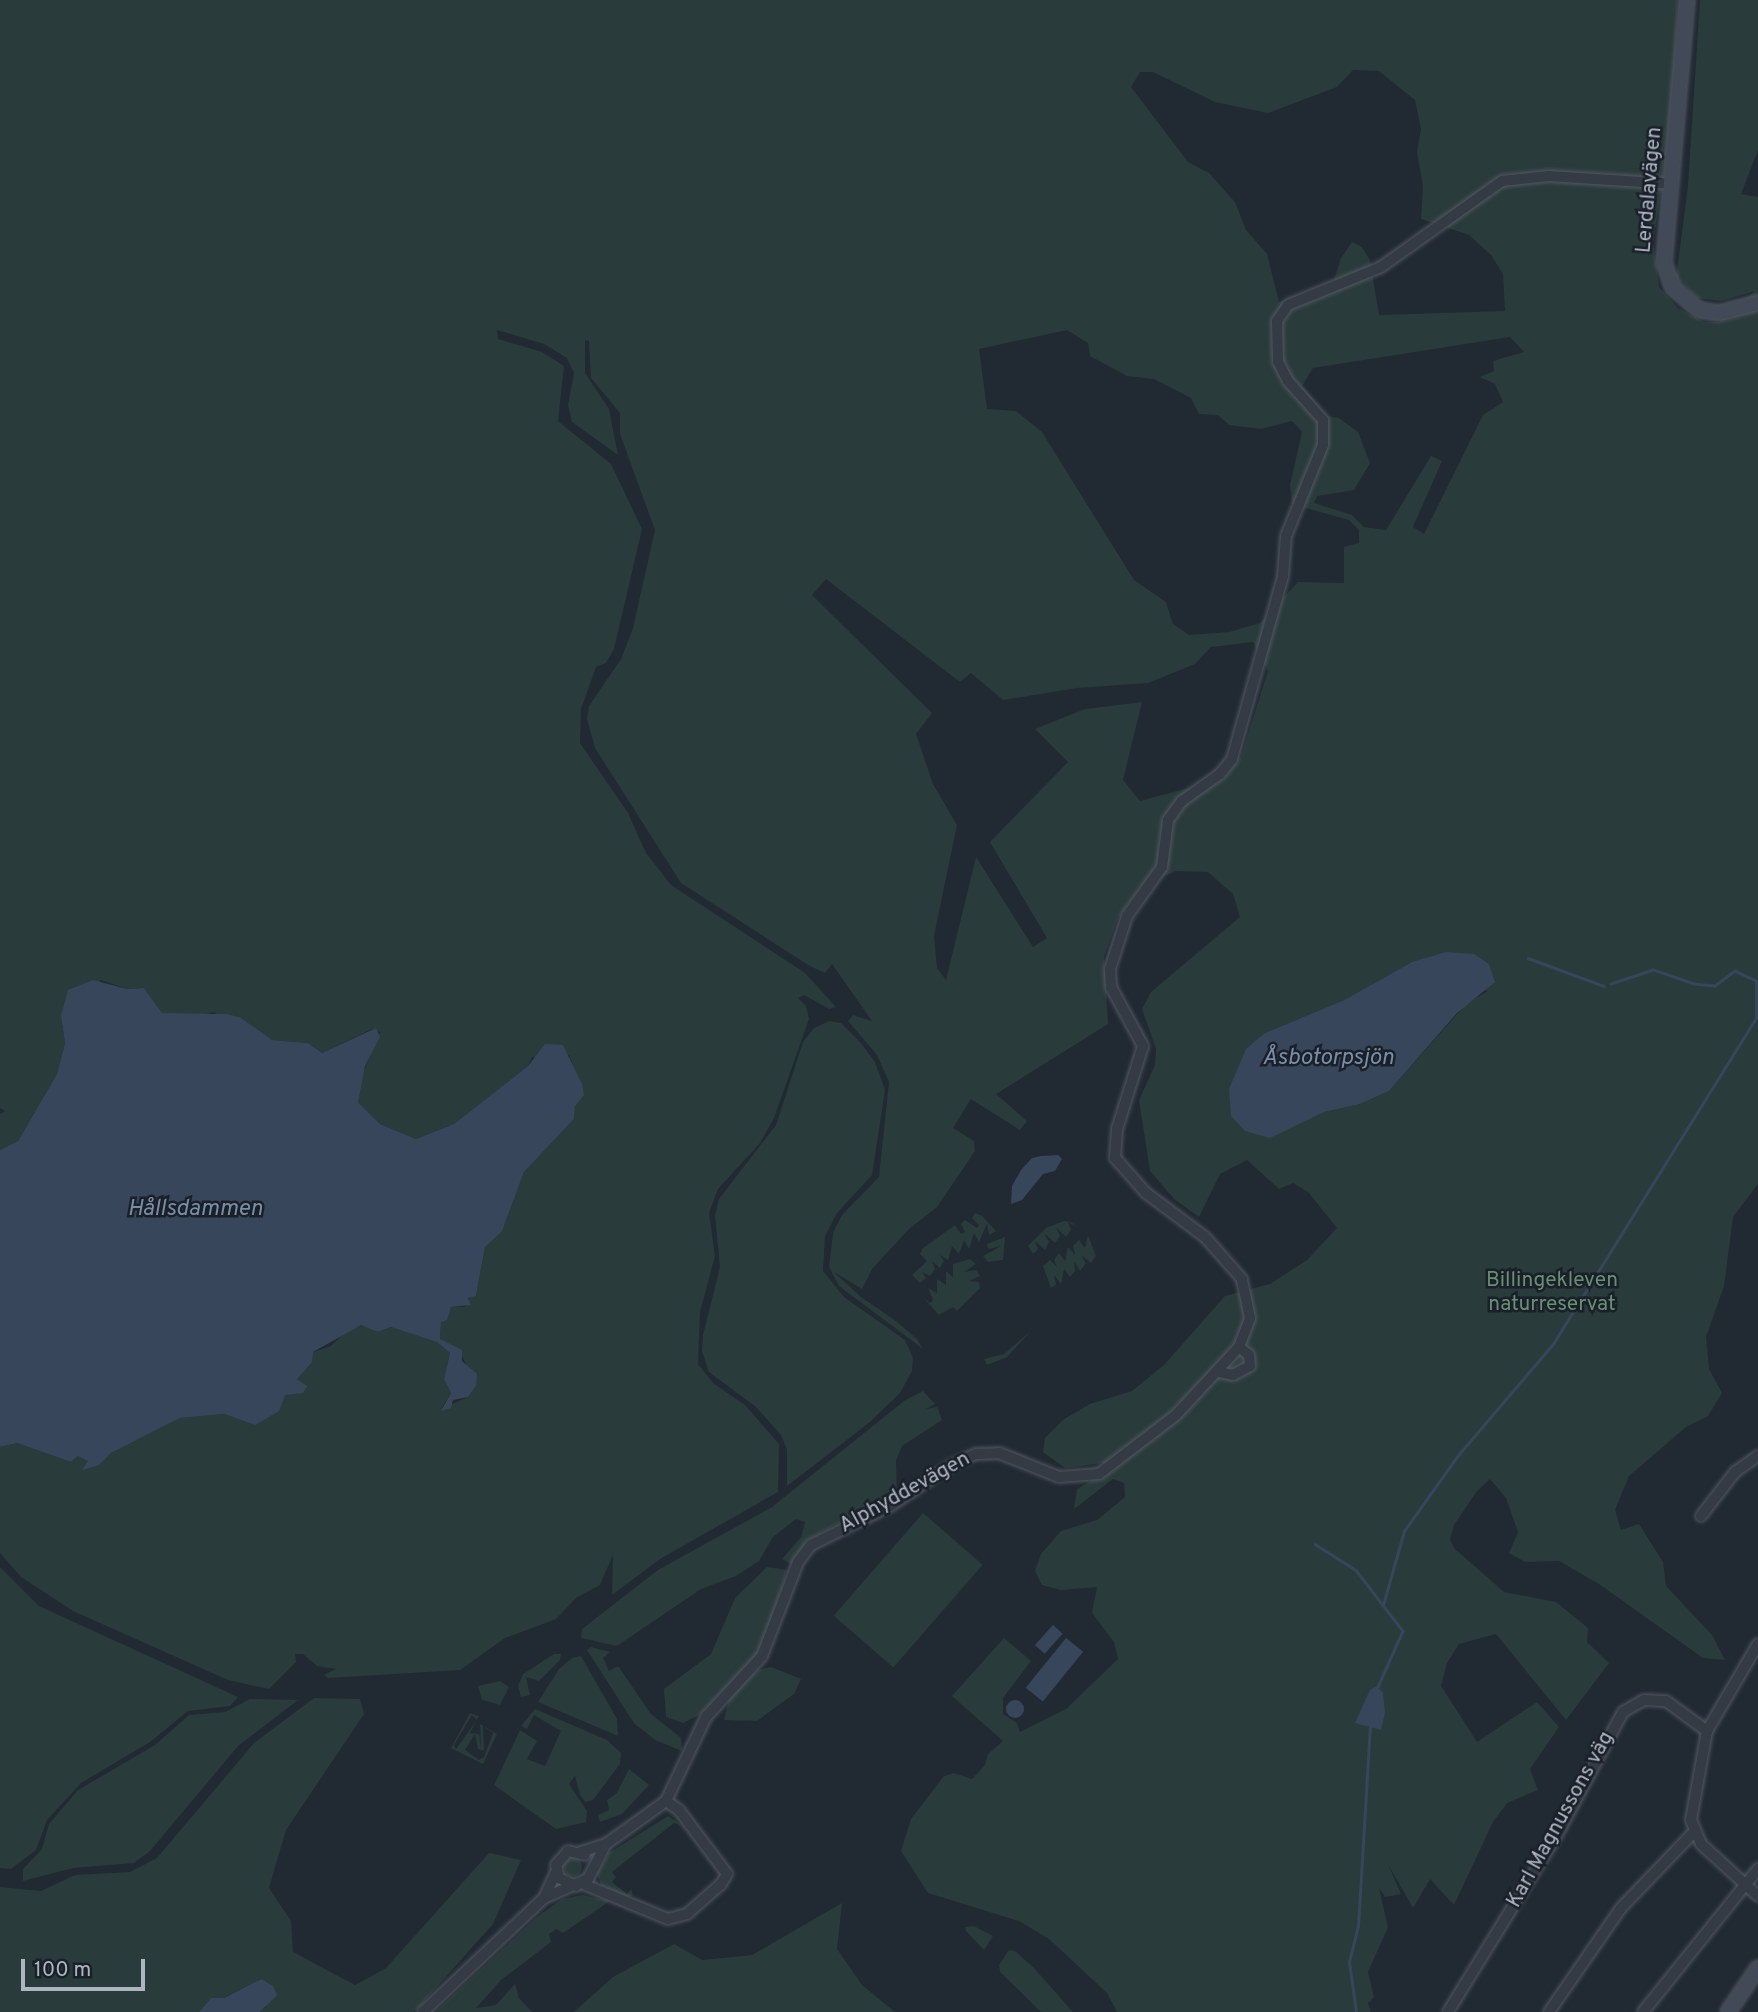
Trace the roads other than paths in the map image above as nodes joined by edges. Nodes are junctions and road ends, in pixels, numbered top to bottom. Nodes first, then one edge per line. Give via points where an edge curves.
1 (1687, 0) edge
2 (1672, 184) junction
3 (1758, 303) edge
4 (1239, 1348) junction
5 (1219, 1372) junction
6 (1758, 1456) edge
7 (1702, 1516) dead end
8 (1756, 1650) edge
9 (1707, 1731) junction
10 (666, 1801) junction
11 (1694, 1832) junction
12 (606, 1844) junction
13 (581, 1852) junction
14 (592, 1868) junction
15 (1758, 1869) edge
16 (556, 1872) junction
17 (579, 1885) junction
18 (1745, 1885) junction
19 (1758, 1896) edge
20 (544, 1898) junction
21 (1758, 1968) edge
22 (424, 2012) edge
23 (1448, 2012) edge
24 (1549, 2012) edge
25 (1643, 2012) edge
26 (1728, 2012) edge

1 - 2 street, Lerdalavägen
2 - 3 street, Lerdalavägen via 1663,243 1673,288 1690,306 1711,313
2 - 4 street via 1539,176 1502,181 1381,267 1288,305 1277,321 1278,360 1288,381 1323,420 1323,445 1286,536 1283,576 1232,758 1220,774 1182,801 1168,820 1162,867 1127,916 1110,969 1111,986 1143,1046 1117,1129 1115,1158 1146,1193 1205,1237 1242,1279 1250,1318
4 - 5 street
4 - 5 street via 1249,1355 1250,1366 1233,1375
5 - 10 street, Alphyddevägen via 1131,1452 1099,1474 1074,1479 1046,1474 999,1453 976,1454 881,1511 822,1537 798,1562 762,1656 706,1717
6 - 7 street via 1735,1472
8 - 9 street
9 - 11 street via 1692,1806
9 - 23 street, Karl Magnussons väg via 1666,1701 1644,1700 1623,1712 1557,1835
10 - 12 street
10 - 17 street via 679,1810 727,1874 721,1884 676,1919
11 - 18 street
11 - 24 street via 1620,1908
12 - 13 street
12 - 14 street
13 - 14 street
13 - 16 street via 562,1854
14 - 17 street
15 - 18 street
16 - 17 street via 563,1883
16 - 20 street
17 - 20 street
18 - 19 street
18 - 25 street
20 - 22 street
21 - 26 street

